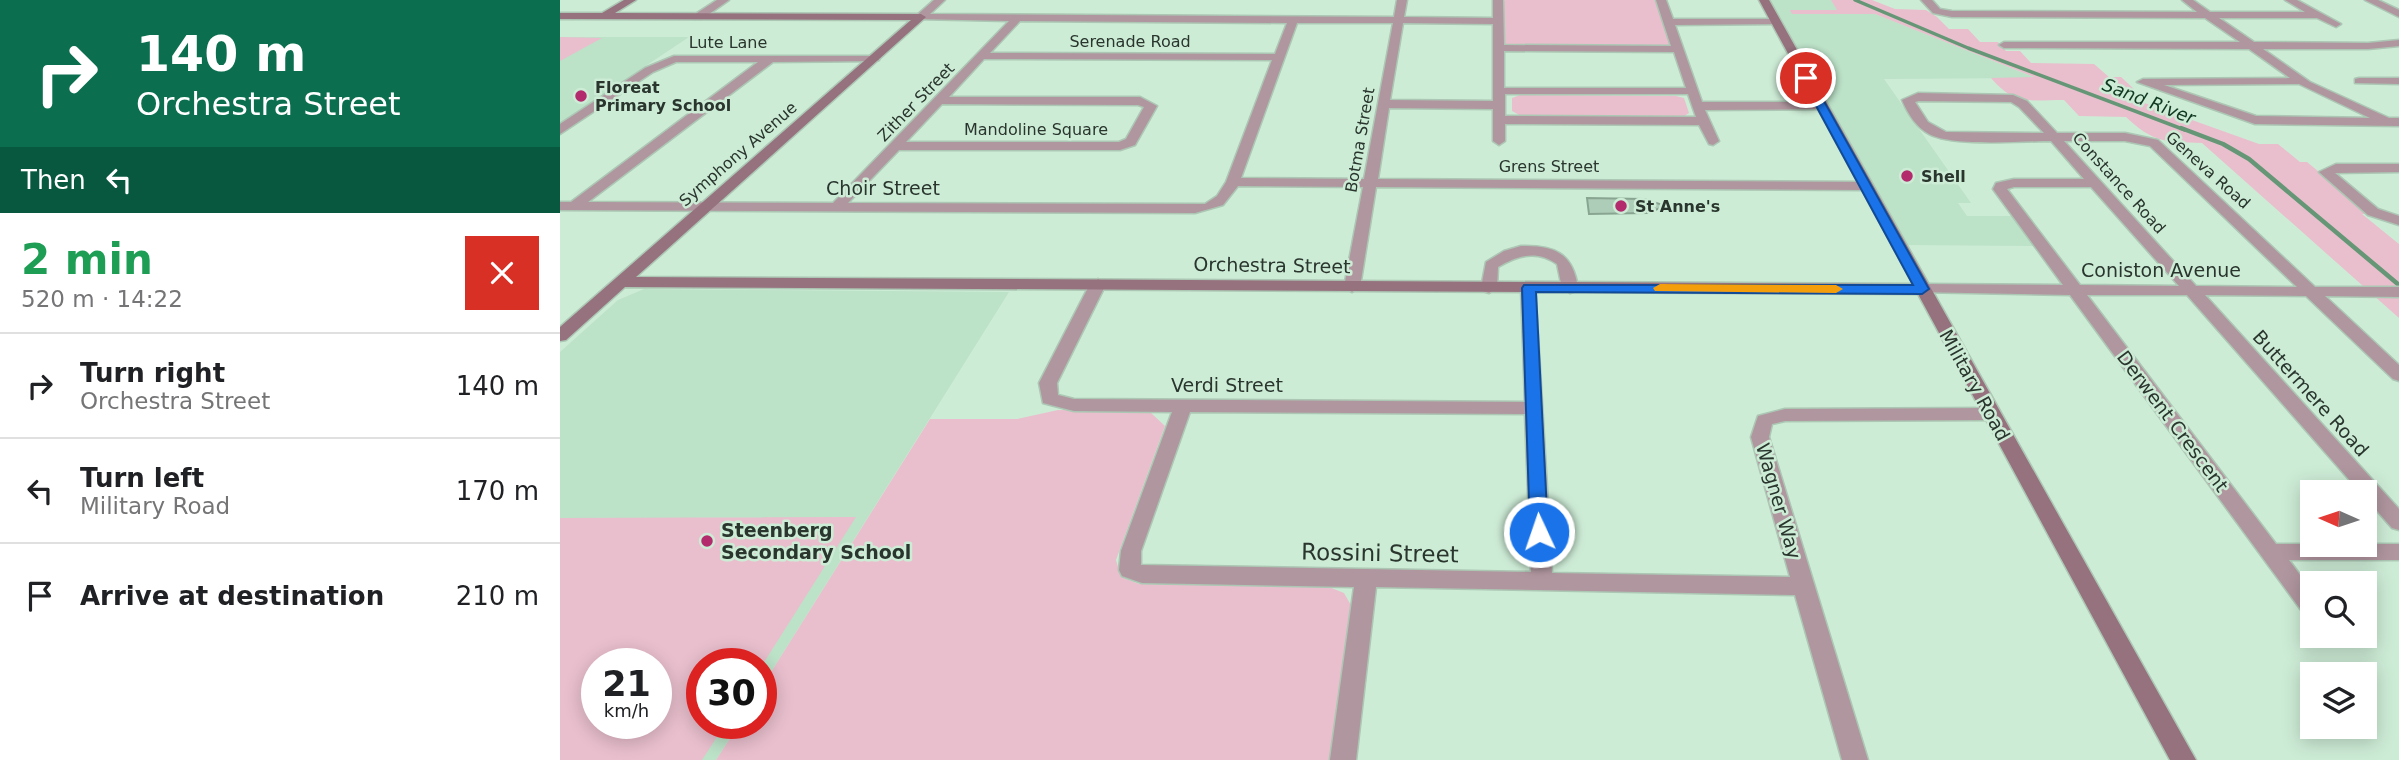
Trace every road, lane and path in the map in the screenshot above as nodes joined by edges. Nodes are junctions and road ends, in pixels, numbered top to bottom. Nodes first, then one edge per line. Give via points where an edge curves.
1 (631, 0) edge
2 (724, 0) edge
3 (940, 0) edge
4 (1402, 0) edge
5 (1498, 0) edge
6 (1661, 0) edge
7 (1926, 0) edge
8 (2187, 0) edge
9 (2290, 0) edge
10 (2370, 0) edge
11 (1764, 3) edge
12 (2060, 14) junction
13 (2399, 14) edge
14 (2208, 15) junction
15 (2320, 15) junction
16 (560, 16) edge
17 (603, 16) junction
18 (698, 16) junction
19 (921, 17) junction
20 (1017, 18) junction
21 (1293, 19) junction
22 (1398, 21) junction
23 (1498, 21) junction
24 (1669, 22) junction
25 (1775, 22) junction
26 (2336, 24) dead end
27 (2399, 43) edge
28 (2004, 45) dead end
29 (2093, 45) junction
30 (2251, 46) junction
31 (2376, 46) junction
32 (1500, 48) junction
33 (1678, 49) junction
34 (981, 56) junction
35 (772, 57) junction
36 (1279, 57) junction
37 (875, 58) junction
38 (2399, 58) edge
39 (2177, 80) junction
40 (2302, 81) junction
41 (2359, 81) dead end
42 (2399, 81) edge
43 (1499, 91) junction
44 (1693, 91) junction
45 (939, 100) junction
46 (2018, 101) joint
47 (2201, 103) junction
48 (1385, 104) junction
49 (1498, 105) junction
50 (1698, 106) junction
51 (1822, 106) junction
52 (1500, 120) junction
53 (1703, 121) junction
54 (2396, 125) edge
55 (560, 130) edge
56 (2054, 137) junction
57 (1499, 141) dead end
58 (1713, 141) dead end
59 (895, 146) junction
60 (2399, 168) edge
61 (1233, 182) junction
62 (1370, 182) junction
63 (2095, 183) junction
64 (1866, 186) junction
65 (567, 205) edge
66 (706, 206) junction
67 (837, 207) junction
68 (560, 216) edge
69 (2399, 220) edge
70 (621, 282) junction
71 (1098, 284) junction
72 (1352, 287) junction
73 (1489, 288) junction
74 (1529, 288) junction
75 (1570, 288) junction
76 (1922, 289) junction
77 (2074, 290) junction
78 (2191, 291) junction
79 (2312, 292) junction
80 (2395, 292) edge
81 (560, 336) edge
82 (2399, 375) edge
83 (1183, 406) junction
84 (1532, 408) junction
85 (1991, 414) junction
86 (2399, 522) edge
87 (2271, 552) junction
88 (2399, 552) edge
89 (1366, 579) junction
90 (1542, 582) junction
91 (1804, 586) junction
92 (2300, 592) edge
93 (1343, 760) edge
94 (1855, 760) edge
95 (2183, 760) edge

1 - 17 street
2 - 18 street
3 - 19 street, Symphony Avenue
4 - 22 street, Botma Street
5 - 23 street
6 - 24 street
7 - 12 street via 1937,11 1947,13
8 - 14 street
9 - 15 street
10 - 13 street
11 - 25 street, Military Road
12 - 14 street
12 - 29 street
14 - 15 street
14 - 30 street
15 - 26 street
16 - 17 street
17 - 18 street
18 - 19 street
19 - 20 street
19 - 37 street, Symphony Avenue
20 - 21 street
20 - 34 street, Zither Street
21 - 22 street
21 - 36 street
22 - 23 street
22 - 48 street, Botma Street
23 - 32 street
24 - 25 street
24 - 33 street
25 - 51 street, Military Road
27 - 31 street
28 - 29 street
29 - 30 street
30 - 31 street
30 - 40 street
31 - 38 street
32 - 33 street
32 - 43 street
33 - 44 street
34 - 36 street, Serenade Road
34 - 45 street, Zither Street
35 - 37 street, Lute Lane
35 - 55 street, Lute Lane via 668,60
35 - 65 street
36 - 61 street
37 - 66 street, Symphony Avenue
39 - 40 street
39 - 47 street
39 - 47 street via 2143,82
40 - 54 street
41 - 42 street
43 - 44 street
43 - 49 street
44 - 50 street
45 - 59 street, Zither Street
45 - 59 street, Mandoline Square via 1140,101 1151,106 1131,142 1120,146
46 - 56 street, Constance Road
46 - 56 street, Geneva Road via 1996,97 1908,100 1928,130 1943,136
47 - 54 street via 2260,121
48 - 49 street
48 - 62 street, Botma Street
49 - 52 street
50 - 51 street
50 - 53 street
51 - 64 street, Military Road
52 - 53 street
52 - 57 street
53 - 58 street
56 - 63 street, Constance Road
56 - 79 street, Geneva Road via 2133,138 2154,143
59 - 67 street, Zither Street
60 - 69 street via 2326,172 2373,212
61 - 62 street, Grens Street
61 - 67 street, Choir Street via 1224,199 1205,209
62 - 64 street, Grens Street
62 - 72 street, Botma Street
63 - 77 street, Derwent Crescent via 2014,183 2000,189
63 - 78 street, Constance Road
64 - 76 street, Military Road
65 - 66 street, Choir Street
65 - 68 street
66 - 67 street, Choir Street
66 - 70 street, Symphony Avenue
70 - 71 street, Orchestra Street
70 - 81 street, Symphony Avenue
71 - 72 street, Orchestra Street
71 - 83 street, Verdi Street via 1048,383 1049,399 1074,405
72 - 73 street, Orchestra Street
73 - 74 street, Orchestra Street
73 - 75 street via 1491,265 1520,251 1542,252 1563,262
74 - 75 street, Orchestra Street
74 - 84 street
75 - 76 street, Orchestra Street
76 - 77 street, Coniston Avenue
76 - 85 street, Military Road
77 - 78 street, Coniston Avenue
77 - 87 street, Derwent Crescent
78 - 79 street, Coniston Avenue
78 - 86 street, Buttermere Road
79 - 80 street, Coniston Avenue
79 - 82 street
83 - 84 street, Verdi Street
83 - 89 street, Rossini Street via 1131,551 1130,570 1155,576
84 - 90 street
85 - 91 street, Wagner Way via 1786,415 1764,420 1760,437
85 - 95 street, Military Road
87 - 88 street
87 - 92 street, Derwent Crescent
89 - 90 street, Rossini Street
89 - 93 street
90 - 91 street, Rossini Street
91 - 94 street, Wagner Way

